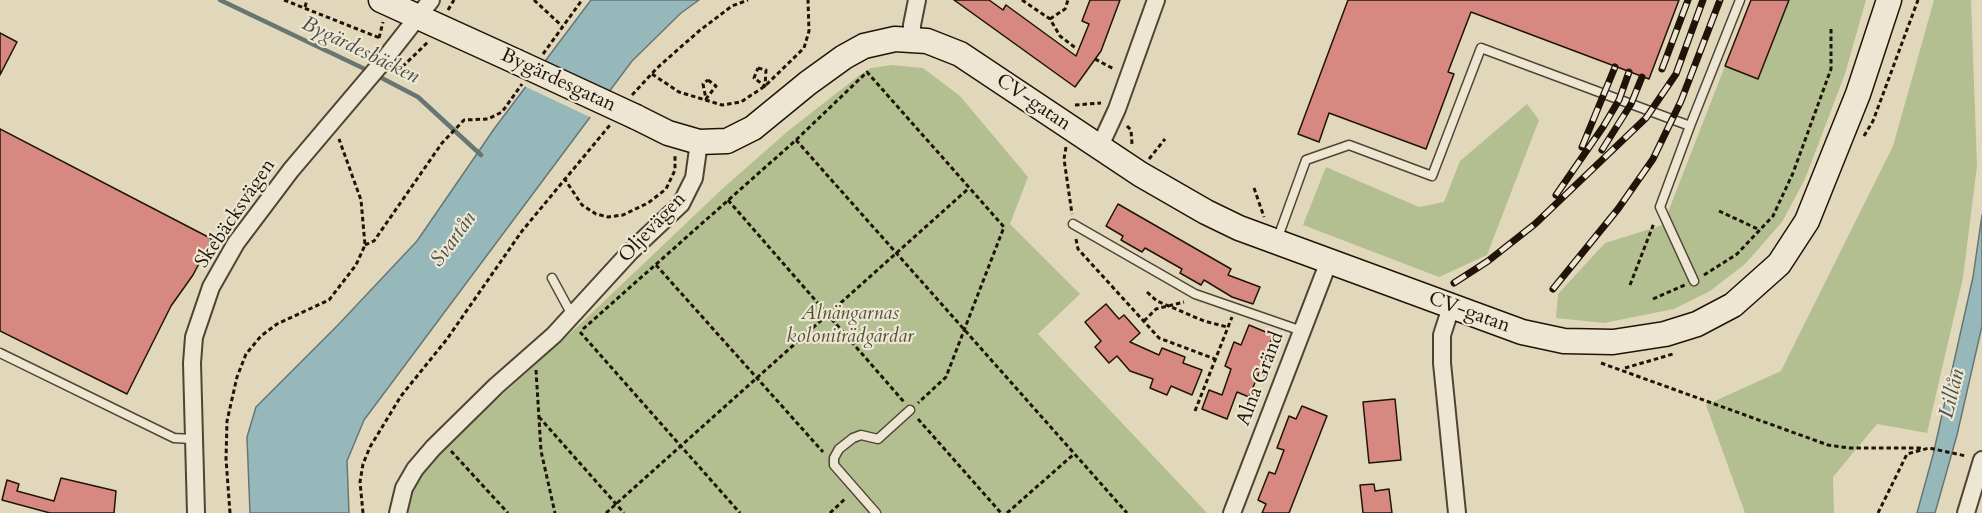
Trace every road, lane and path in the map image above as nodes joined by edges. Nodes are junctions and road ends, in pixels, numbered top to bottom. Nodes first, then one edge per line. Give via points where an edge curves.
1 (284, 0) edge
2 (307, 0) edge
3 (381, 0) edge
4 (454, 0) edge
5 (534, 0) edge
6 (736, 0) edge
7 (748, 0) edge
8 (808, 0) edge
9 (917, 0) edge
10 (1022, 0) edge
11 (1068, 0) edge
12 (1155, 0) edge
13 (1740, 0) edge
14 (1889, 0) edge
15 (732, 6) junction
16 (305, 7) junction
17 (424, 9) edge
18 (448, 11) dead end
19 (1050, 19) junction
20 (562, 26) dead end
21 (1831, 27) dead end
22 (379, 38) dead end
23 (912, 39) junction
24 (428, 42) dead end
25 (1077, 49) dead end
26 (1095, 58) dead end
27 (1114, 69) dead end
28 (387, 70) junction
29 (651, 74) junction
30 (765, 86) junction
31 (706, 99) junction
32 (632, 108) junction
33 (464, 120) dead end
34 (612, 122) dead end
35 (1690, 126) junction
36 (1127, 127) dead end
37 (338, 139) dead end
38 (796, 140) junction
39 (1165, 140) dead end
40 (699, 142) junction
41 (1066, 146) dead end
42 (1099, 148) junction
43 (1137, 151) dead end
44 (675, 156) dead end
45 (1149, 159) dead end
46 (564, 178) junction
47 (969, 188) junction
48 (728, 200) junction
49 (1660, 207) junction
50 (1719, 211) dead end
51 (1073, 224) junction
52 (1760, 230) junction
53 (1276, 241) junction
54 (365, 245) junction
55 (896, 253) junction
56 (1329, 261) junction
57 (655, 264) junction
58 (552, 278) dead end
59 (1694, 281) junction
60 (1630, 285) dead end
61 (1147, 292) dead end
62 (1195, 294) junction
63 (1653, 299) dead end
64 (1166, 304) junction
65 (1236, 307) junction
66 (1451, 307) junction
67 (827, 315) junction
68 (572, 316) junction
69 (1144, 321) junction
70 (1227, 327) junction
71 (965, 331) junction
72 (1302, 331) junction
73 (580, 332) junction
74 (572, 339) dead end
75 (0, 353) edge
76 (1215, 359) junction
77 (543, 365) dead end
78 (536, 370) junction
79 (756, 378) junction
80 (529, 379) dead end
81 (910, 410) junction
82 (1195, 411) dead end
83 (538, 416) junction
84 (192, 439) junction
85 (458, 443) dead end
86 (681, 446) junction
87 (1849, 448) dead end
88 (1921, 448) junction
89 (450, 450) junction
90 (1074, 454) junction
91 (1961, 455) dead end
92 (444, 457) dead end
93 (1982, 460) edge
94 (834, 465) junction
95 (856, 489) junction
96 (616, 504) junction
97 (196, 513) edge
98 (230, 513) edge
99 (363, 513) edge
100 (398, 513) edge
101 (508, 513) edge
102 (555, 513) edge
103 (606, 513) edge
104 (624, 513) edge
105 (740, 513) edge
106 (830, 513) edge
107 (876, 513) edge
108 (1001, 513) edge
109 (1008, 513) edge
110 (1127, 513) edge
111 (1232, 513) edge
112 (1457, 513) edge
113 (1878, 513) edge
114 (1966, 513) edge

1 - 16 path
2 - 16 path
3 - 17 street, Bygärdesgatan
4 - 18 path
5 - 20 path
6 - 15 path
7 - 15 path
8 - 30 path via 809,31 804,48
9 - 23 street
10 - 19 path
11 - 19 path via 1065,9
12 - 42 street via 1117,109
13 - 35 lane
14 - 66 street, CV-gatan via 1858,94 1807,222 1779,264 1733,305 1697,324 1665,334 1598,343 1539,337
15 - 29 path
16 - 22 path
17 - 28 street, Skebäcksvägen via 395,45
17 - 32 street, Bygärdesgatan, bridge via 515,61
19 - 25 path via 1060,36
21 - 52 path via 1831,69 1793,173 1773,216
23 - 40 street via 883,40 864,46 743,135 728,141
23 - 42 street, CV-gatan via 936,43 960,54
24 - 28 path
26 - 27 path
28 - 84 street, Skebäcksvägen via 366,82 291,170 236,243 211,287 195,337
29 - 31 path via 679,92
29 - 32 path
30 - 30 path via 766,70 758,68 754,78
30 - 31 path via 741,102 722,105
31 - 31 path via 716,86 708,80 702,84
32 - 40 street, Bygärdesgatan via 668,133
33 - 54 path via 442,143 374,241
34 - 46 path
35 - 49 lane
35 - 53 lane via 1481,48 1432,176 1349,145 1306,160
36 - 43 path
37 - 54 path via 361,200
38 - 47 path via 867,72
38 - 48 path
38 - 55 path
39 - 45 path
40 - 68 street, Oljevägen via 694,178 681,204 630,252
41 - 51 path via 1064,159
42 - 53 street, CV-gatan via 1206,212
44 - 46 path via 675,170 666,189 648,203 608,218 582,205
46 - 99 path via 401,396 370,447 360,482
47 - 55 path
47 - 71 path via 1004,227
48 - 57 path
48 - 67 path
49 - 59 lane
49 - 60 path
50 - 52 path
51 - 62 lane
51 - 69 path via 1078,249
52 - 59 path via 1737,254
53 - 56 street, CV-gatan
54 - 98 path via 356,265 329,300 277,324 246,354 227,421
55 - 67 path
55 - 71 path
56 - 66 street, CV-gatan
56 - 72 street, Alna Gränd
57 - 73 path
57 - 79 path
58 - 68 lane
59 - 63 path
61 - 64 path
62 - 64 path via 1181,303
62 - 65 lane
64 - 69 path
64 - 70 path
65 - 70 path
65 - 72 lane
66 - 112 street via 1442,335 1442,363
67 - 79 path
67 - 81 path
68 - 100 street, Oljevägen via 433,448 404,488
69 - 76 path via 1159,338
70 - 76 path
71 - 81 path via 946,377
71 - 90 path
72 - 111 street, Alna Gränd
73 - 74 path
73 - 86 path
75 - 84 lane via 174,438
76 - 82 path
77 - 78 path
78 - 80 path
78 - 83 path
79 - 86 path
79 - 94 path
81 - 94 lane via 878,439 861,435 846,443 834,458
81 - 108 path
83 - 96 path
83 - 102 path
84 - 97 street, Skebäcksvägen
85 - 89 path
86 - 96 path
86 - 105 path
87 - 88 path
88 - 91 path
88 - 113 path via 1903,459
89 - 92 path
89 - 101 path
90 - 109 path
90 - 110 path
93 - 114 street
94 - 95 lane
95 - 106 path
95 - 107 lane
96 - 103 path
96 - 104 path

